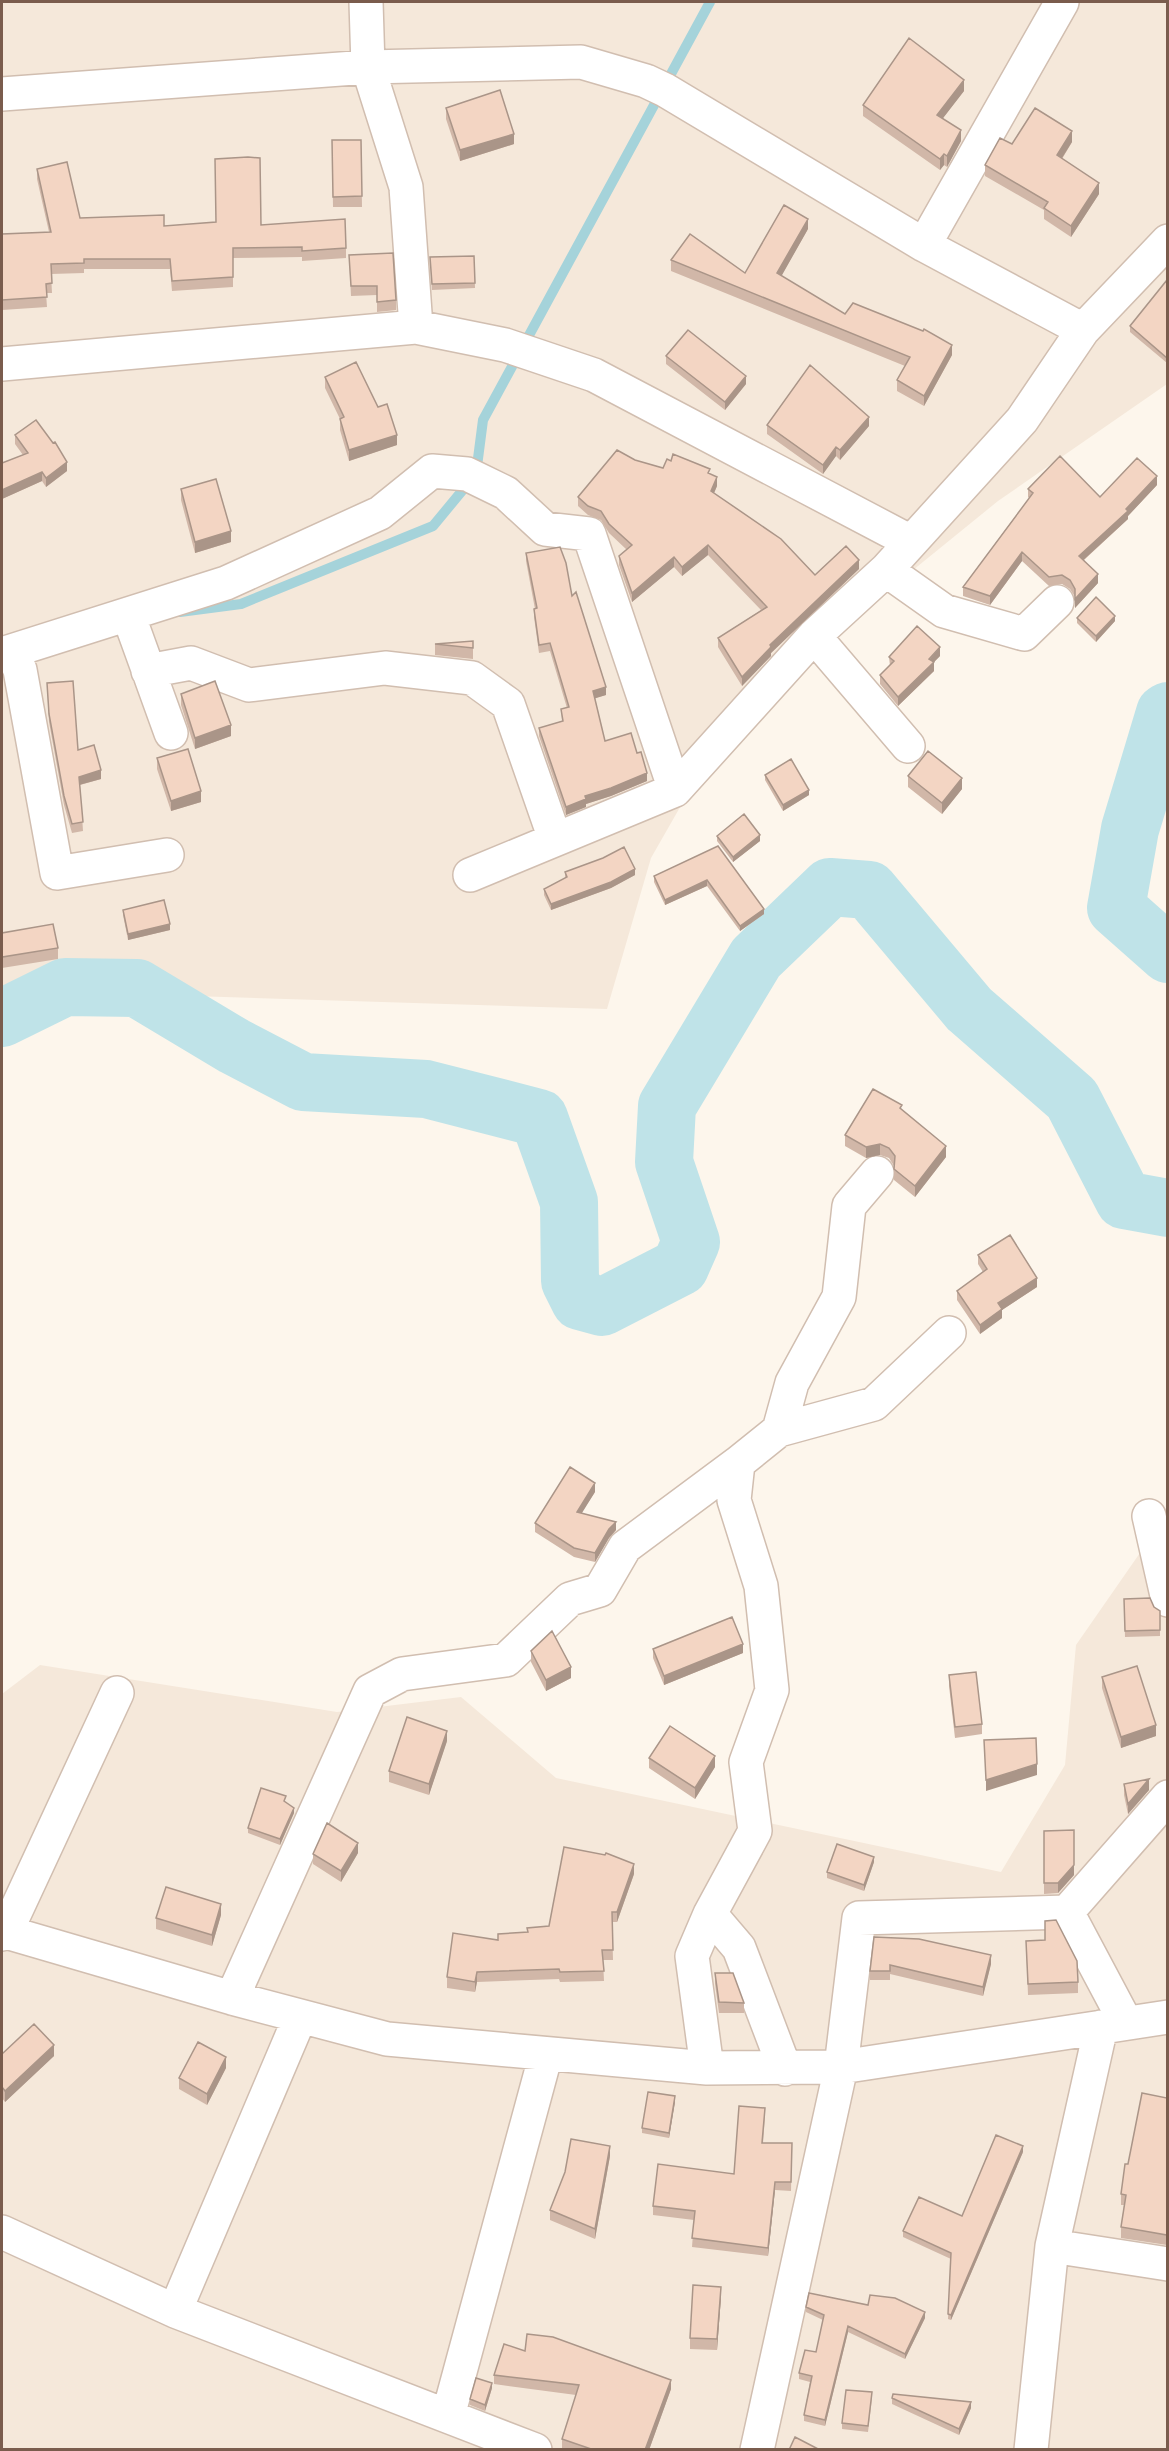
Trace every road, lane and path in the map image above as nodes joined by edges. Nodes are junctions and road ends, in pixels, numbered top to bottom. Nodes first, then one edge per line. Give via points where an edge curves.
1 (366, 2) edge
2 (1062, 2) edge
3 (368, 67) junction
4 (2, 94) edge
5 (1167, 241) edge
6 (924, 245) junction
7 (416, 327) junction
8 (1083, 330) junction
9 (2, 364) edge
10 (911, 542) junction
11 (886, 570) junction
12 (1057, 602) dead end
13 (131, 623) junction
14 (814, 636) junction
15 (12, 658) edge
16 (148, 671) junction
17 (171, 733) dead end
18 (908, 746) dead end
19 (675, 790) junction
20 (555, 839) junction
21 (167, 855) dead end
22 (470, 874) dead end
23 (877, 1173) dead end
24 (949, 1333) dead end
25 (779, 1430) junction
26 (738, 1463) junction
27 (1149, 1516) dead end
28 (1167, 1600) edge
29 (117, 1692) dead end
30 (1167, 1797) edge
31 (1067, 1912) junction
32 (710, 1914) junction
33 (4, 1933) edge
34 (232, 1998) junction
35 (300, 2017) junction
36 (1167, 2017) edge
37 (1114, 2025) junction
38 (546, 2054) junction
39 (841, 2067) junction
40 (707, 2068) junction
41 (785, 2069) junction
42 (2, 2232) edge
43 (1052, 2246) junction
44 (1167, 2264) edge
45 (175, 2311) junction
46 (448, 2416) junction
47 (535, 2450) edge
48 (757, 2450) edge
49 (1031, 2450) edge

1 - 3 street
2 - 6 street
3 - 4 street
3 - 6 street via 581,62 655,86
3 - 7 street via 406,187
5 - 8 street
6 - 8 street
7 - 9 street
7 - 10 street via 517,348 594,375
8 - 10 street via 1022,420
10 - 11 street
11 - 12 street via 944,611 1024,634
11 - 14 street
13 - 15 street
13 - 16 street
13 - 19 street via 380,513 432,471 474,477 506,493 545,529 589,534
14 - 18 street
14 - 19 street
15 - 21 street via 57,873
16 - 17 street
16 - 20 street via 191,663 249,685 385,668 472,678 508,704
19 - 20 street
20 - 22 street
23 - 25 street via 849,1206 839,1297 792,1383
24 - 25 street via 874,1404
25 - 26 street
26 - 32 street via 734,1500 761,1586 772,1690 746,1762 755,1831
26 - 34 street via 625,1547 600,1590 570,1599 506,1660 402,1674 370,1691
27 - 28 street
29 - 33 street
30 - 31 street
31 - 37 street
31 - 39 street via 859,1918
32 - 40 street via 692,1956
32 - 41 street via 739,1948
33 - 34 street
34 - 35 street
35 - 38 street via 387,2039
35 - 45 street
36 - 37 street
37 - 39 street
37 - 43 street
38 - 40 street
38 - 46 street
39 - 41 street
39 - 48 street
40 - 41 street
42 - 45 street
43 - 44 street
43 - 49 street
45 - 46 street
46 - 47 street

